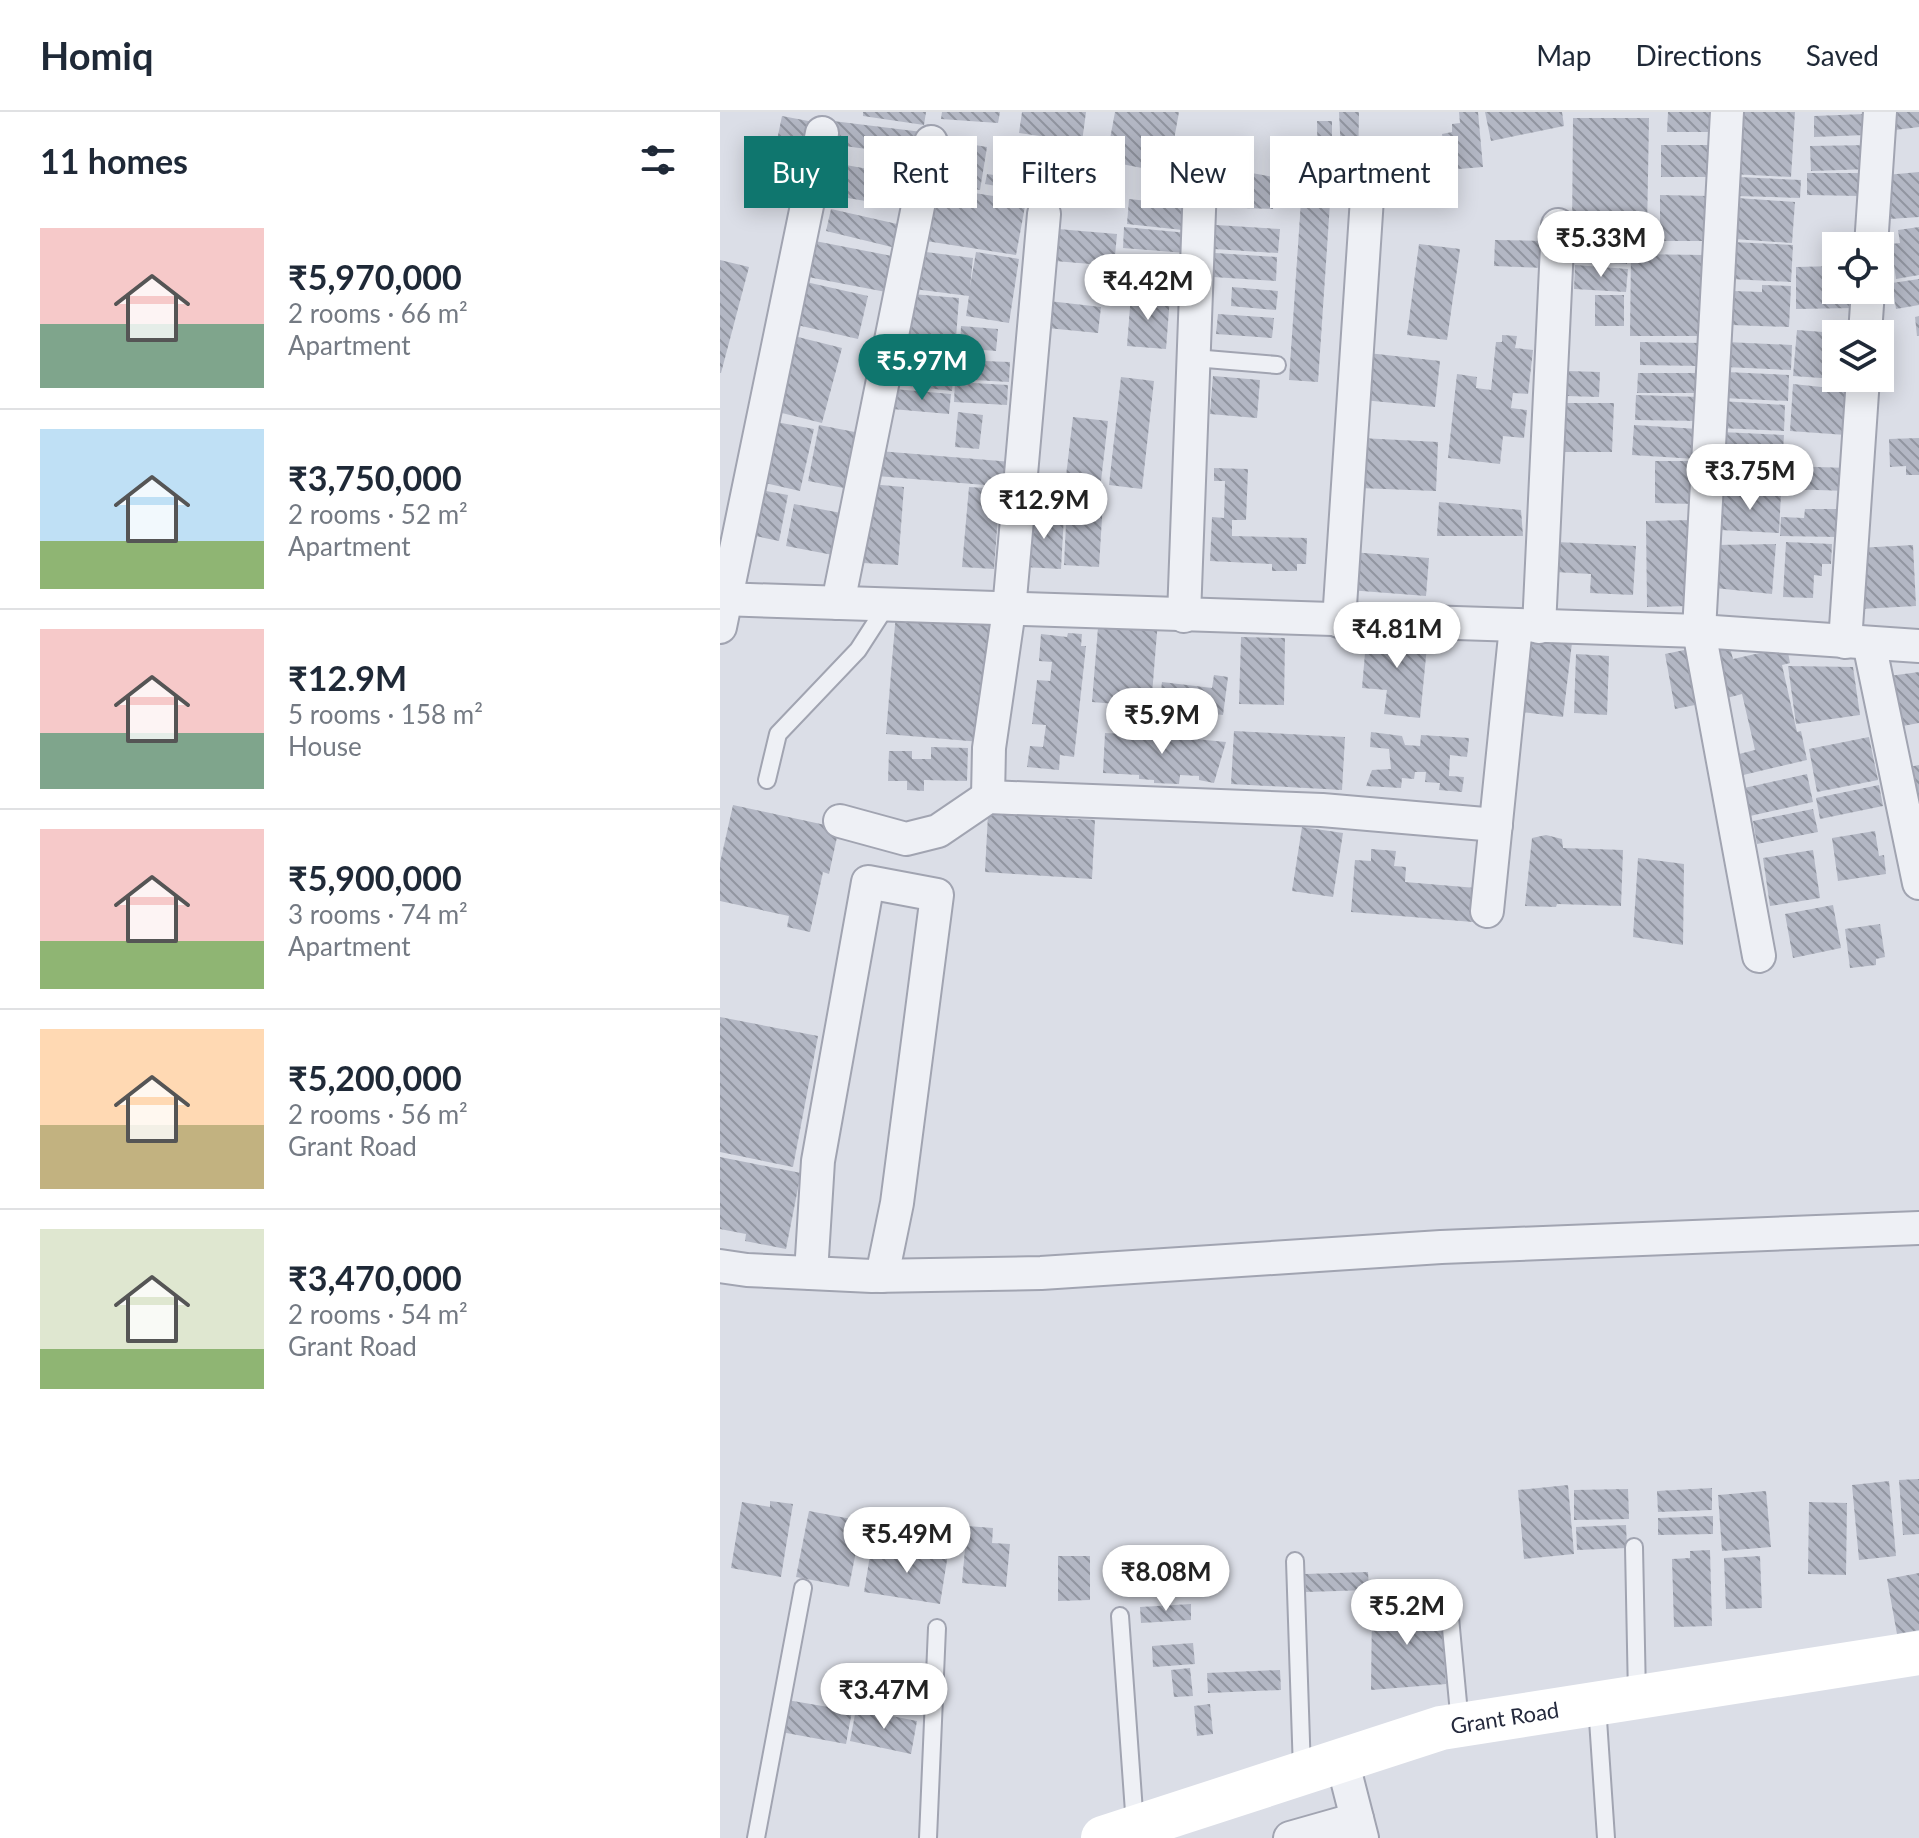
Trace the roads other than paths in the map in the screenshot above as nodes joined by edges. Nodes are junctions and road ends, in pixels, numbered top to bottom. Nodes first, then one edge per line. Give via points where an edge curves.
1 (1727, 112) edge
2 (1880, 112) edge
3 (822, 133) dead end
4 (918, 208) edge
5 (1199, 208) edge
6 (1366, 208) edge
7 (1044, 214) dead end
8 (1558, 225) dead end
9 (1872, 232) edge
10 (1194, 358) junction
11 (1277, 365) dead end
12 (1863, 392) edge
13 (838, 603) junction
14 (887, 605) junction
15 (722, 608) edge
16 (1009, 610) junction
17 (1184, 616) junction
18 (1339, 621) junction
19 (1528, 627) junction
20 (1699, 631) junction
21 (1857, 642) junction
22 (1919, 646) edge
23 (767, 780) dead end
24 (988, 797) junction
25 (840, 821) dead end
26 (1496, 825) junction
27 (1919, 883) edge
28 (1487, 911) dead end
29 (1759, 956) dead end
30 (1919, 1228) edge
31 (720, 1266) edge
32 (811, 1273) junction
33 (882, 1276) junction
34 (1634, 1547) dead end
35 (1295, 1561) dead end
36 (803, 1588) dead end
37 (1449, 1607) dead end
38 (1120, 1616) dead end
39 (937, 1628) dead end
40 (1919, 1653) edge
41 (1617, 1700) junction
42 (1460, 1725) junction
43 (1322, 1766) junction
44 (1360, 1828) edge
45 (1119, 1833) edge
46 (756, 1838) edge
47 (928, 1838) edge
48 (1290, 1838) edge
49 (1606, 1838) edge

1 - 20 street
2 - 9 street
3 - 15 street
4 - 13 street
5 - 10 street
6 - 18 street
7 - 16 street
8 - 19 street
10 - 11 lane
10 - 17 street
12 - 21 street
13 - 14 street
13 - 15 street
14 - 16 street
14 - 23 lane via 858,650 778,734
16 - 17 street
16 - 24 street via 989,748
17 - 18 street
18 - 19 street
19 - 20 street
19 - 26 street
20 - 21 street
20 - 29 street
21 - 22 street
21 - 27 street
24 - 25 street via 938,831 906,839
24 - 26 street via 1322,810
26 - 28 street
30 - 33 street via 1441,1247 1041,1273
31 - 32 street
32 - 33 street
32 - 33 street via 818,1161 868,882 937,895 897,1203
34 - 41 lane
35 - 43 lane
36 - 46 lane
37 - 42 lane
38 - 45 lane
39 - 47 lane
40 - 41 main road, Grant Road
41 - 42 main road, Grant Road
41 - 49 lane
42 - 43 main road, Grant Road
43 - 44 street
43 - 45 main road, Grant Road
44 - 48 street

